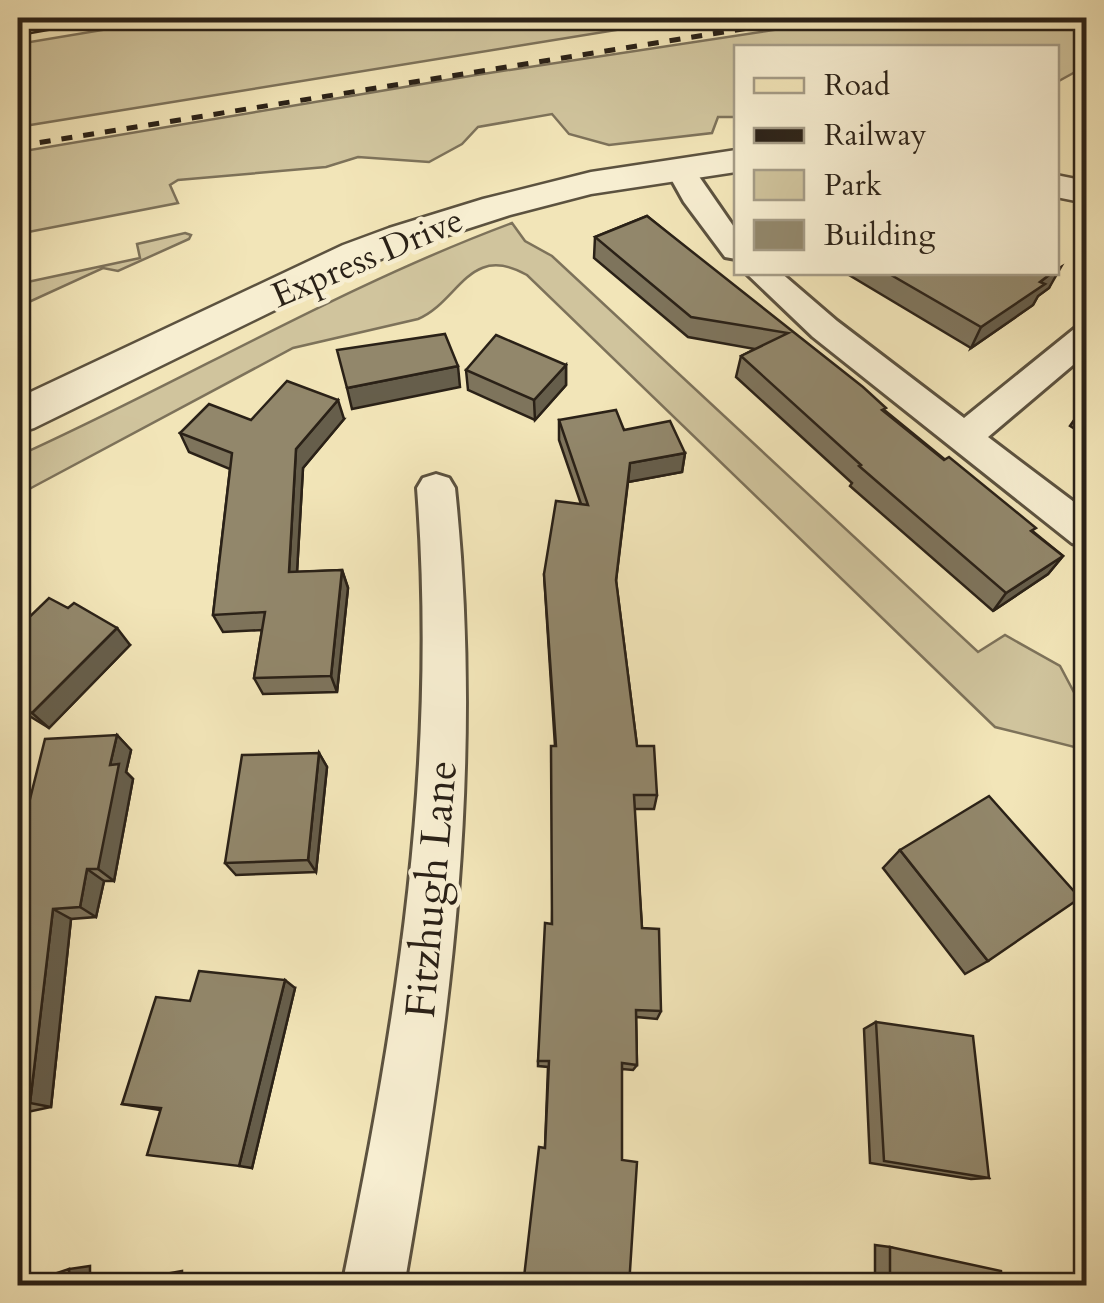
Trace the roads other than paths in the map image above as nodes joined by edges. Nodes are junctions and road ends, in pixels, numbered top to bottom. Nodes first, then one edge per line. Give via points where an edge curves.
1 (63, 18) edge
2 (18, 25) edge
3 (734, 161) edge
4 (1059, 164) edge
5 (680, 168) junction
6 (1086, 168) edge
7 (1059, 187) edge
8 (1086, 192) edge
9 (734, 247) edge
10 (763, 275) edge
11 (1086, 338) edge
12 (18, 416) edge
13 (962, 438) junction
14 (436, 488) dead end
15 (1086, 532) edge
16 (373, 1286) edge

1 - 2 main road
3 - 5 street, Express Drive
4 - 6 street
5 - 9 street
5 - 12 street, Express Drive via 554,190 414,232
7 - 8 street
10 - 13 street
11 - 13 street
13 - 15 street
14 - 16 street, Fitzhugh Lane via 446,640 441,809 418,1028

